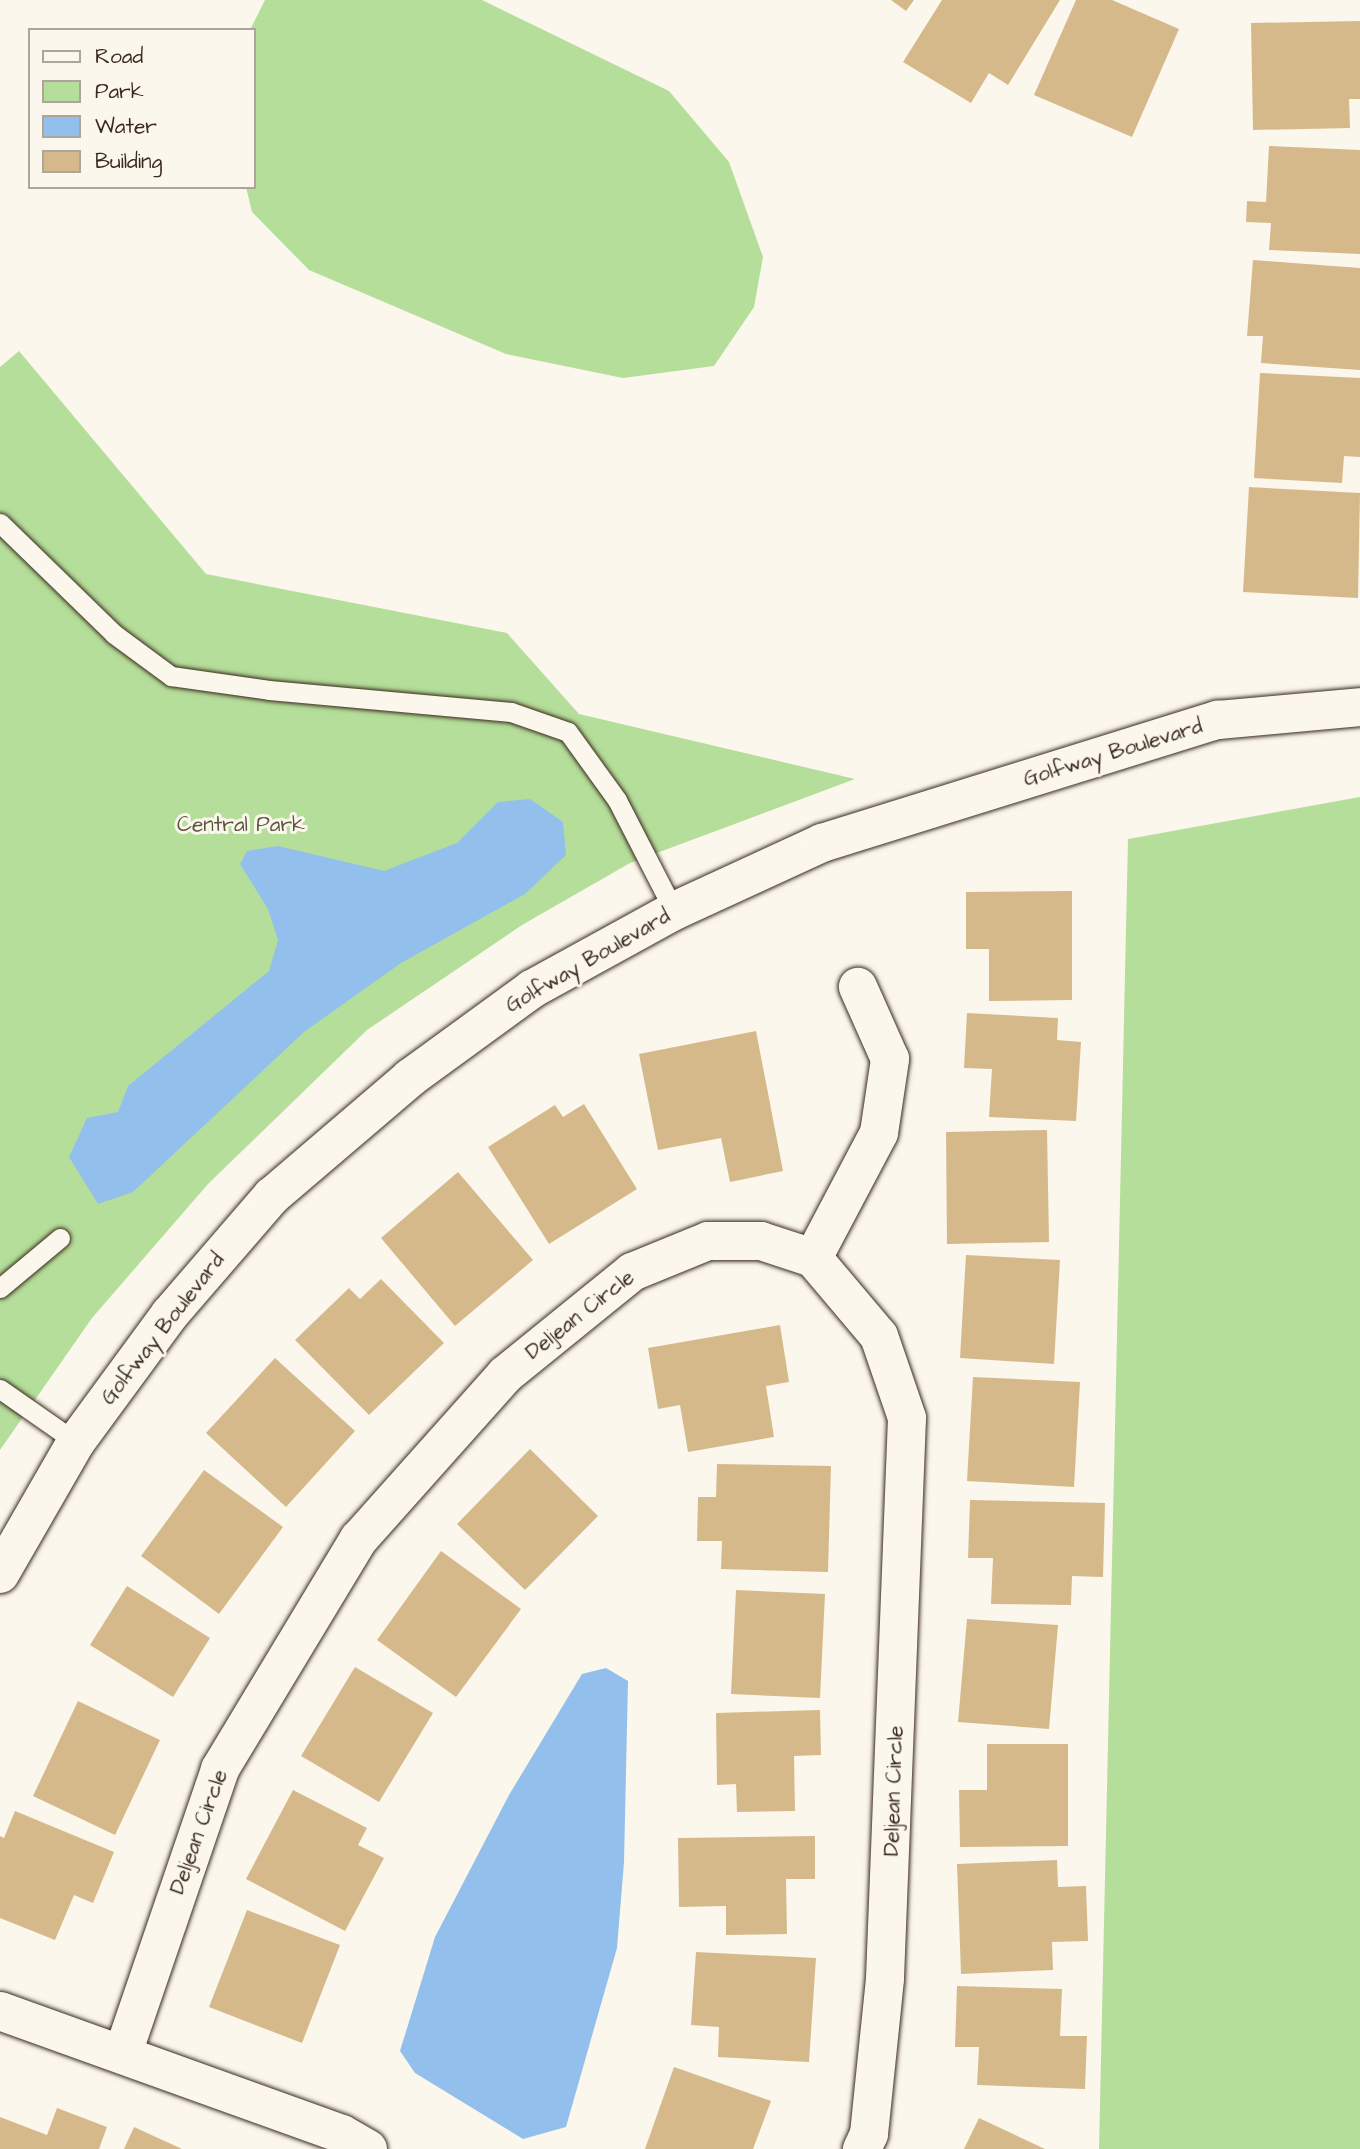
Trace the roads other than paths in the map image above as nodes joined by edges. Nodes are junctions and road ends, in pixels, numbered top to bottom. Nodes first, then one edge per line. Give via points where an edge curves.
1 (0, 523) edge
2 (1360, 707) edge
3 (674, 911) junction
4 (858, 987) dead end
5 (60, 1238) dead end
6 (813, 1258) junction
7 (0, 1288) edge
8 (0, 1389) edge
9 (76, 1442) junction
10 (0, 1574) edge
11 (0, 2011) edge
12 (122, 2053) junction
13 (369, 2149) edge
14 (862, 2149) edge

1 - 3 lane via 114,634 171,676 269,690 511,712 568,732 617,800
2 - 3 street, Golfway Boulevard via 1218,720 822,843
3 - 9 street, Golfway Boulevard via 531,989 410,1078 272,1196 170,1314
4 - 6 street via 890,1059 879,1133
5 - 7 lane
6 - 12 street, Deljean Circle via 761,1241 708,1241 632,1272 505,1375 359,1539 220,1769
6 - 14 street, Deljean Circle via 879,1336 907,1418 885,1979 869,2134
8 - 9 lane
9 - 10 street, Golfway Boulevard
11 - 12 street
12 - 13 street via 342,2134

